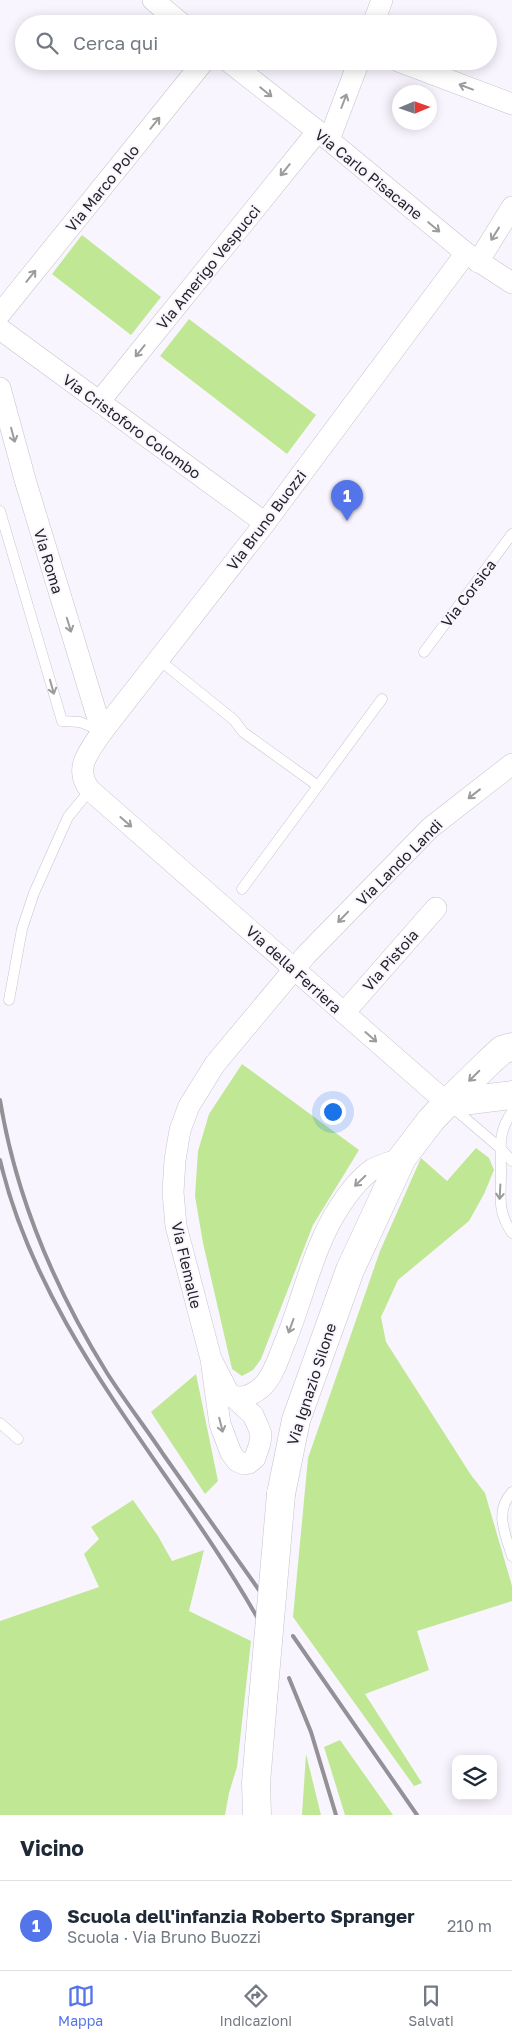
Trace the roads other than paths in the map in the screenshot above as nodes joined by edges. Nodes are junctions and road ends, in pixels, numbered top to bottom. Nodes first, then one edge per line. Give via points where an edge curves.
1 (154, 0) edge
2 (382, 0) edge
3 (172, 15) edge
4 (376, 15) edge
5 (197, 70) edge
6 (239, 70) edge
7 (355, 70) edge
8 (422, 70) edge
9 (512, 104) edge
10 (323, 136) junction
11 (512, 207) edge
12 (472, 258) junction
13 (512, 283) edge
14 (0, 314) edge
15 (0, 329) edge
16 (0, 388) edge
17 (100, 402) junction
18 (0, 511) edge
19 (265, 523) junction
20 (512, 534) edge
21 (424, 652) dead end
22 (158, 659) junction
23 (382, 699) dead end
24 (102, 732) junction
25 (512, 764) edge
26 (318, 786) junction
27 (90, 790) junction
28 (242, 889) dead end
29 (436, 908) dead end
30 (296, 970) junction
31 (9, 1000) dead end
32 (344, 1013) junction
33 (509, 1046) edge
34 (512, 1094) edge
35 (447, 1103) junction
36 (512, 1112) edge
37 (499, 1147) junction
38 (402, 1158) junction
39 (512, 1161) edge
40 (512, 1233) edge
41 (211, 1359) junction
42 (234, 1396) junction
43 (0, 1423) edge
44 (18, 1439) dead end
45 (512, 1492) edge
46 (512, 1556) edge
47 (256, 1783) junction
48 (246, 1815) edge
49 (257, 1815) edge

1 - 3 street
2 - 4 street
14 -> 5 street, Via Marco Polo
6 -> 10 street, Via Carlo Pisacane
10 -> 7 street, Via Amerigo Vespucci
9 -> 8 street
10 -> 12 street, Via Carlo Pisacane
10 -> 17 street, Via Amerigo Vespucci
11 -> 12 street, Via Bruno Buozzi
12 - 13 street, Via Carlo Pisacane
12 - 19 street, Via Bruno Buozzi
15 - 17 street, Via Cristoforo Colombo
16 -> 24 street, Via Roma
17 - 19 street, Via Cristoforo Colombo
18 -> 24 lane via 62,721 80,722
19 - 22 street, Via Bruno Buozzi
20 - 21 lane, Via Corsica
22 - 24 street, Via Bruno Buozzi
22 - 26 lane via 234,720 243,732
23 - 26 lane
24 - 27 street, Via Bruno Buozzi via 86,757 81,774
25 -> 30 street, Via Lando Landi via 430,828 306,955
26 - 28 lane
27 -> 30 street, Via della Ferriera
27 - 31 lane via 68,817 34,892 22,929
29 - 32 street, Via Pistoia
30 - 32 street, Via della Ferriera
30 - 41 street, Via Flemalle via 215,1064 189,1106 180,1130 173,1192 176,1226
32 -> 35 street, Via della Ferriera
33 -> 35 main road, Via Ignazio Silone
34 - 35 main road
35 - 37 lane, Via della Ferriera
35 - 38 main road, Via Ignazio Silone
36 - 37 lane
37 - 39 lane, Via della Ferriera
37 -> 40 lane via 500,1202 504,1222
38 -> 42 street via 374,1169 340,1205 324,1235 270,1377 251,1395 243,1398
38 - 47 main road, Via Ignazio Silone, bridge via 350,1270 296,1420 281,1494
41 - 42 street, Via Flemalle via 222,1383
41 -> 42 street, Via Flemalle via 220,1424 231,1453 244,1464 255,1458 260,1434 253,1415
43 - 44 lane
45 - 46 lane via 505,1501 501,1516
47 - 48 main road, Via Ignazio Silone
47 - 49 main road, Via Ignazio Silone

